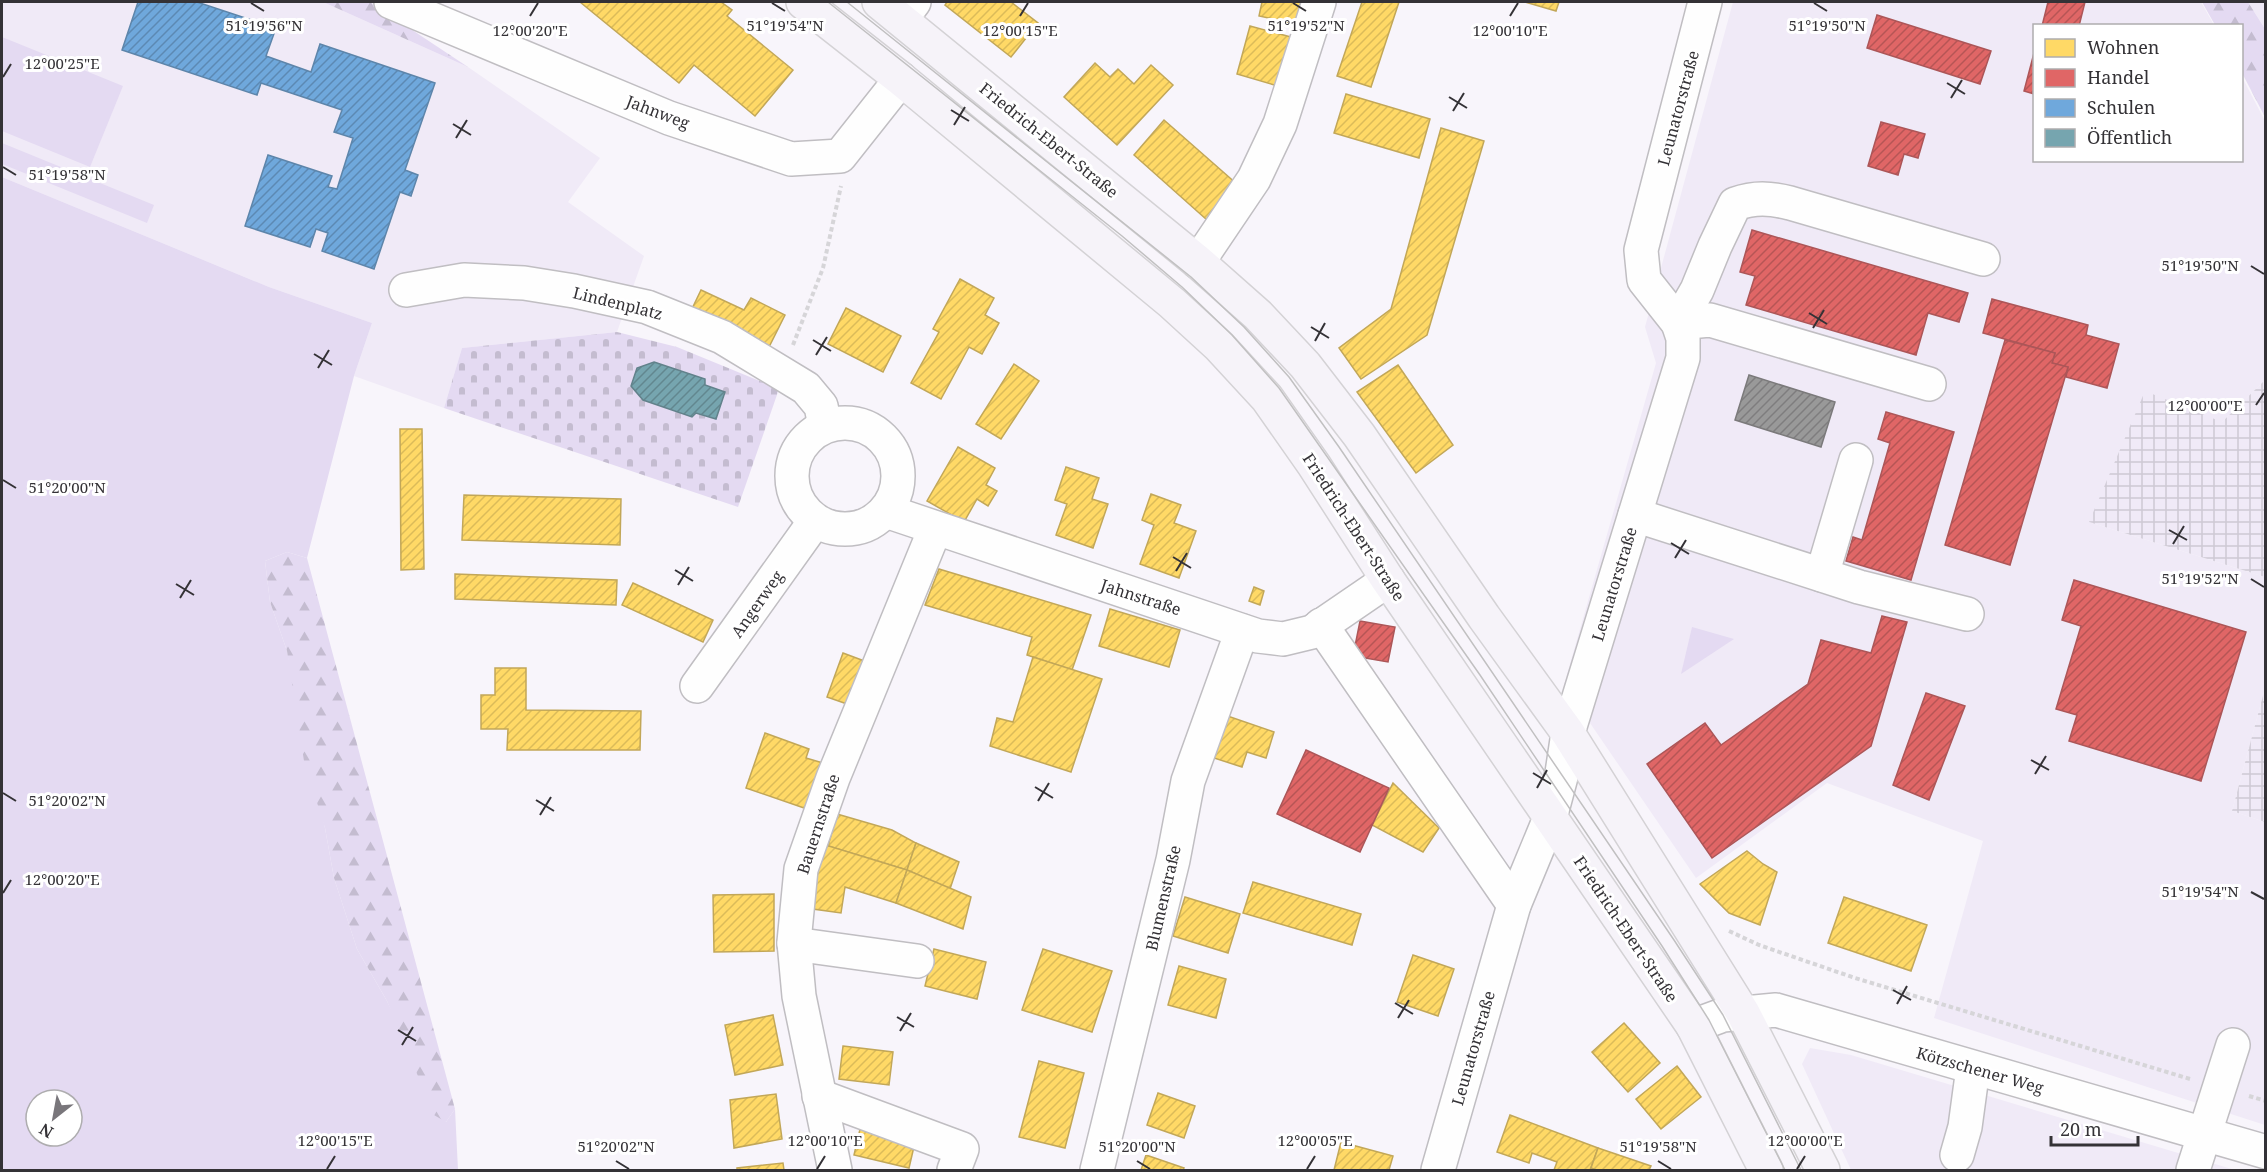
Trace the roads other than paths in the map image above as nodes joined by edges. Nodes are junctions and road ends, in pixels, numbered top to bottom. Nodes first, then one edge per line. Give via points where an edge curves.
1 (391, 2) edge
2 (803, 2) edge
3 (1319, 2) edge
4 (1705, 2) edge
5 (898, 8) edge
6 (901, 79) junction
7 (1983, 259) dead end
8 (1197, 262) junction
9 (406, 290) dead end
10 (1678, 323) junction
11 (1929, 384) dead end
12 (825, 426) junction
13 (1856, 460) dead end
14 (886, 511) junction
15 (1635, 515) junction
16 (815, 521) junction
17 (935, 529) junction
18 (1822, 575) junction
19 (1388, 580) junction
20 (1967, 614) dead end
21 (1321, 625) junction
22 (1242, 631) junction
23 (697, 686) dead end
24 (1568, 733) junction
25 (1550, 818) junction
26 (1514, 905) junction
27 (794, 944) junction
28 (917, 961) dead end
29 (1743, 1013) junction
30 (1694, 1026) junction
31 (2233, 1045) dead end
32 (1973, 1068) junction
33 (819, 1096) junction
34 (2205, 1134) junction
35 (2265, 1152) edge
36 (1957, 1155) dead end
37 (835, 1170) edge
38 (954, 1170) edge
39 (1097, 1170) edge
40 (1438, 1170) edge
41 (1766, 1170) edge
42 (1823, 1170) edge
43 (2193, 1170) edge

1 - 6 street, Jahnweg via 669,118 791,159 840,156
2 - 6 main road, Friedrich-Ebert-Straße
3 - 8 street via 1280,124 1254,178
4 - 10 street, Leunatorstraße via 1641,250 1644,280
5 - 8 main road, Friedrich-Ebert-Straße
6 - 19 main road, Friedrich-Ebert-Straße via 1219,346 1268,398
7 - 10 street via 1791,203 1749,199 1735,204
8 - 24 main road, Friedrich-Ebert-Straße via 1258,315 1312,374
9 - 12 street, Lindenplatz via 464,280 524,283 647,307 722,338 806,388 821,406
10 - 11 street via 1710,320
10 - 15 street, Leunatorstraße via 1683,358
12 - 14 street via 841,422 863,426 880,436 894,454 899,472 896,493
12 - 16 street via 808,436 796,452 791,475 793,493
13 - 18 street
14 - 16 street via 872,522 845,530
14 - 17 street, Jahnstraße
15 - 18 street
15 - 24 street, Leunatorstraße
16 - 23 street, Angerweg
17 - 22 street, Jahnstraße
17 - 27 street, Bauernstraße via 832,777 801,868
18 - 20 street
19 - 21 street, Jahnstraße
19 - 25 main road, Friedrich-Ebert-Straße
21 - 22 street, Jahnstraße via 1312,632 1283,639
21 - 26 street
22 - 39 street, Blumenstraße via 1188,781
24 - 25 street, Leunatorstraße
24 - 29 main road, Friedrich-Ebert-Straße
25 - 26 street, Leunatorstraße
25 - 30 main road, Friedrich-Ebert-Straße
26 - 40 street, Leunatorstraße
27 - 28 street
27 - 33 street, Bauernstraße via 799,996
29 - 30 street, Kötzschener Weg via 1722,1015
29 - 32 street, Kötzschener Weg via 1776,1010
29 - 42 main road, Friedrich-Ebert-Straße
30 - 41 main road, Friedrich-Ebert-Straße
31 - 34 street
32 - 34 street, Kötzschener Weg
32 - 36 street
33 - 37 street, Bauernstraße
33 - 38 street via 962,1149
34 - 35 street, Kötzschener Weg
34 - 43 street

